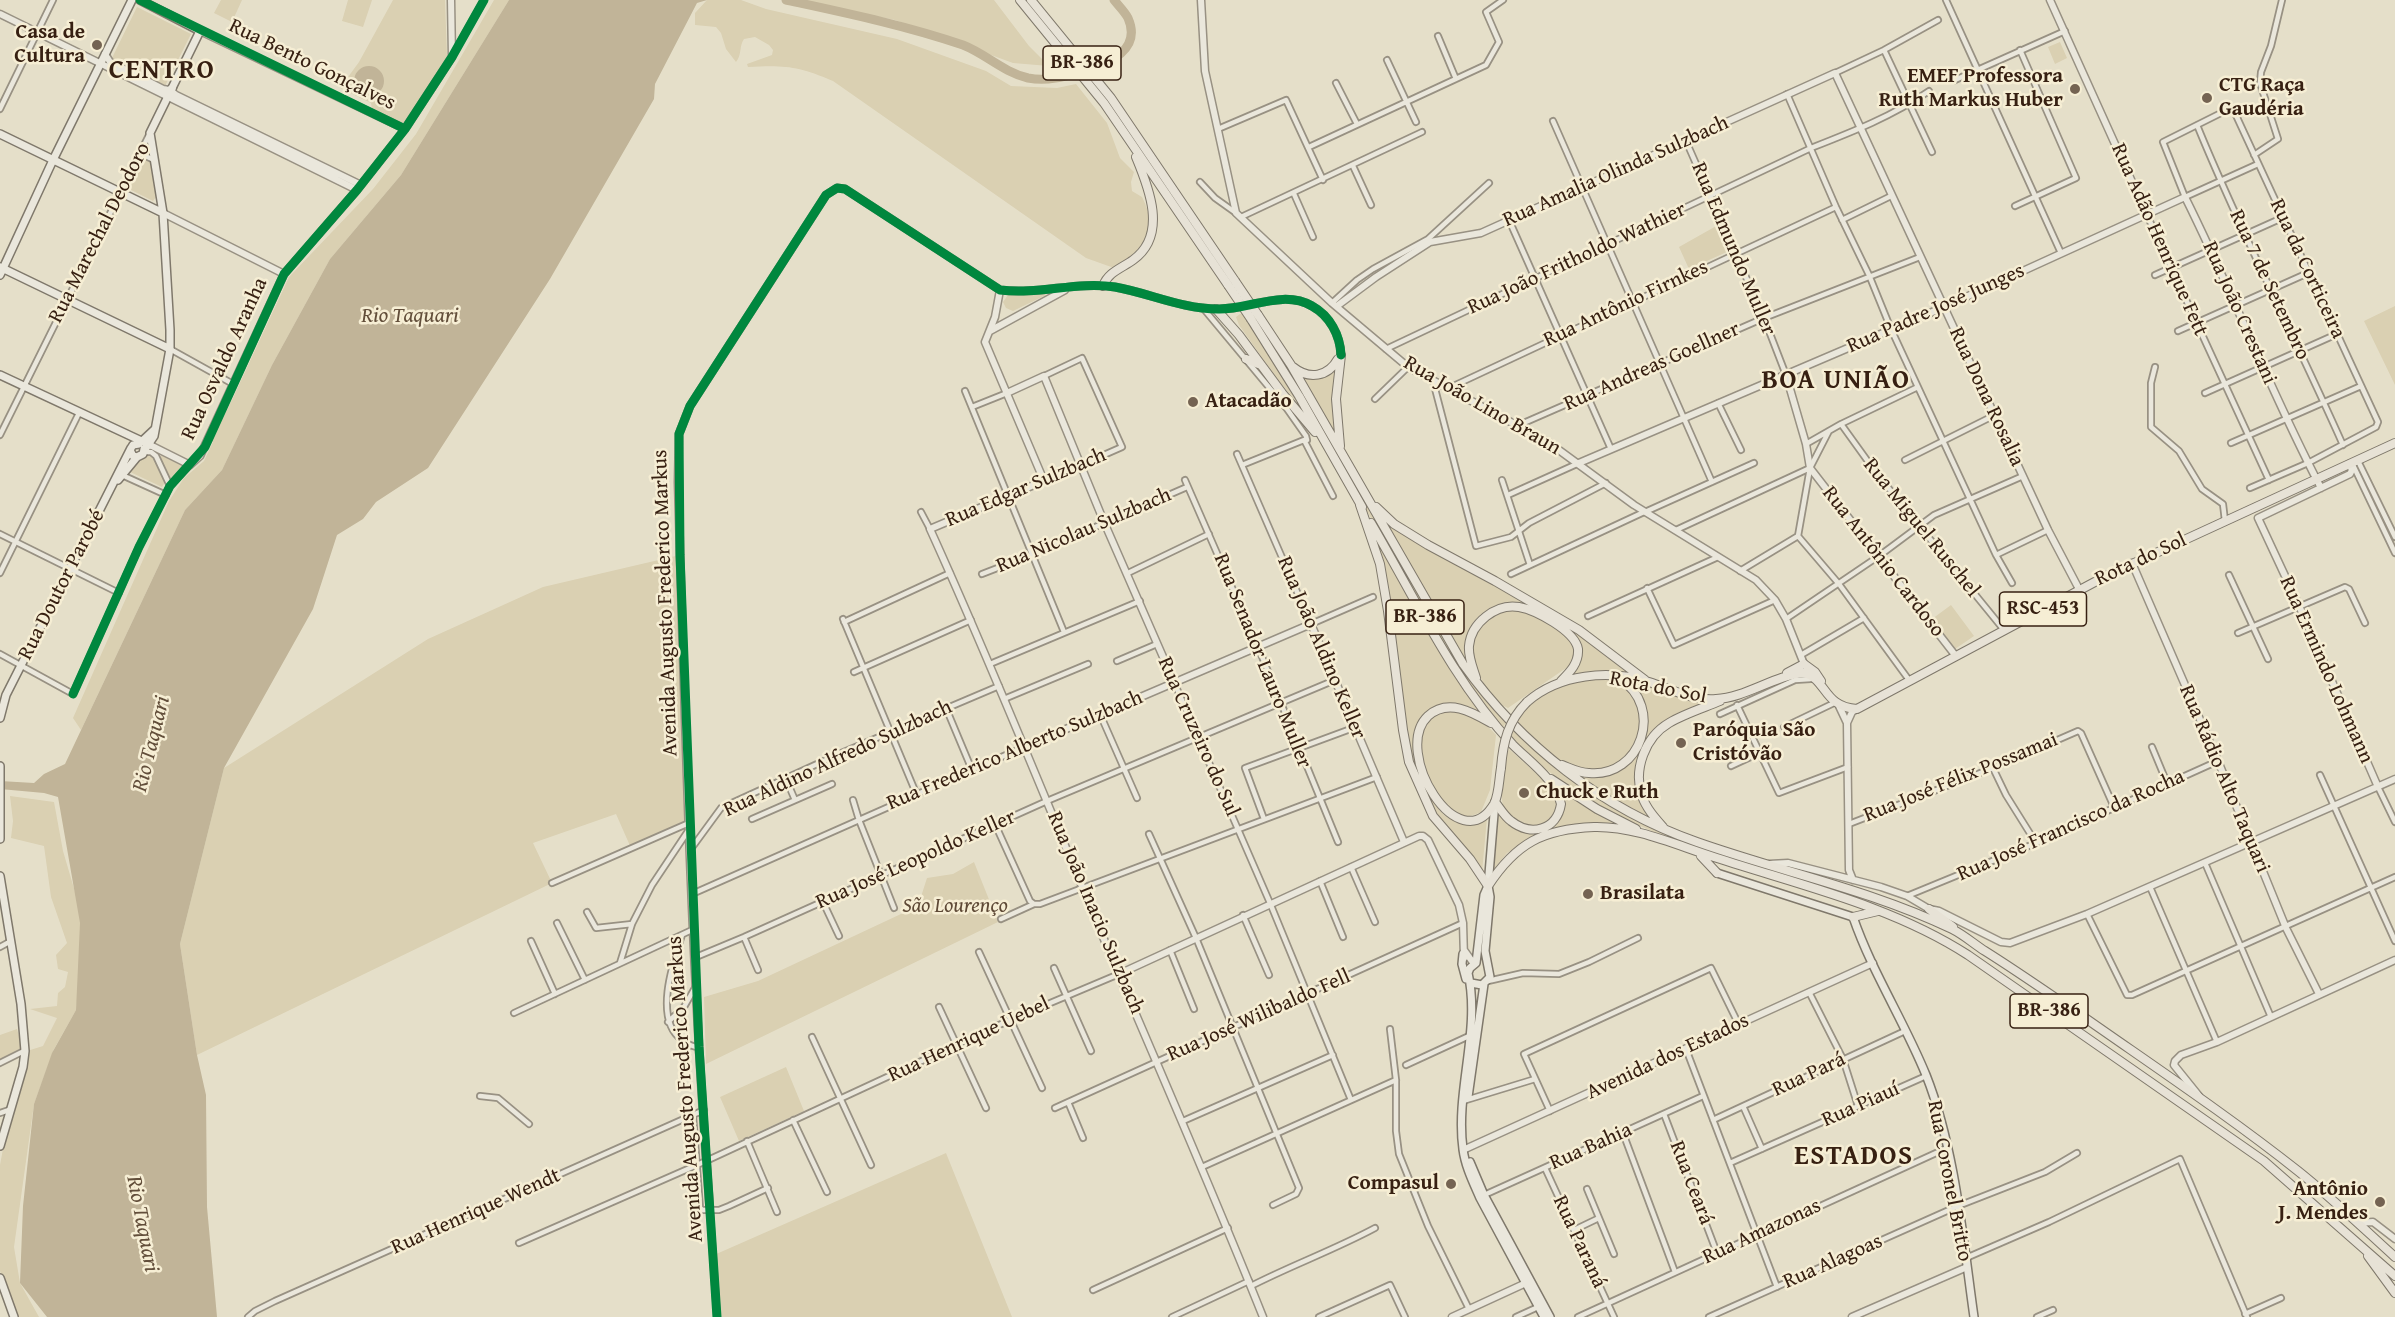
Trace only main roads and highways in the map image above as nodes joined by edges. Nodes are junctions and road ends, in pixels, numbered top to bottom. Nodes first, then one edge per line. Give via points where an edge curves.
1 (132, 0) edge
2 (140, 0) edge
3 (1020, 0) edge
4 (1031, 0) edge
5 (1051, 30) junction
6 (200, 31) joint
7 (0, 134) edge
8 (1131, 144) junction
9 (53, 160) junction
10 (161, 214) junction
11 (1, 270) edge
12 (1232, 283) junction
13 (1099, 286) road end
14 (1216, 309) road end
15 (1255, 317) junction
16 (170, 348) junction
17 (1246, 359) road end
18 (1291, 365) junction
19 (1263, 366) junction
20 (0, 375) edge
21 (155, 429) junction
22 (124, 433) junction
23 (2395, 443) edge
24 (136, 445) junction
25 (150, 445) junction
26 (1327, 446) junction
27 (1341, 451) junction
28 (144, 452) junction
29 (137, 457) junction
30 (112, 486) junction
31 (1369, 499) junction
32 (1360, 505) junction
33 (1804, 664) junction
34 (1808, 674) junction
35 (1616, 677) junction
36 (1779, 680) junction
37 (1561, 681) junction
38 (1646, 681) junction
39 (1478, 685) junction
40 (1758, 687) junction
41 (1726, 699) junction
42 (1835, 702) junction
43 (1, 704) edge
44 (0, 718) edge
45 (1495, 726) junction
46 (1553, 760) junction
47 (0, 766) edge
48 (1542, 773) junction
49 (0, 776) edge
50 (1, 791) edge
51 (1496, 802) junction
52 (1666, 830) junction
53 (1652, 837) junction
54 (0, 839) edge
55 (1694, 851) junction
56 (1717, 873) joint
57 (0, 876) edge
58 (1488, 886) junction
59 (1929, 909) road end
60 (1884, 910) junction
61 (1853, 917) junction
62 (1956, 931) junction
63 (1463, 952) road end
64 (1475, 963) junction
65 (1487, 966) junction
66 (1486, 982) junction
67 (1472, 983) junction
68 (1472, 992) junction
69 (1466, 1100) junction
70 (0, 1146) edge
71 (1482, 1196) junction
72 (2359, 1243) junction
73 (2395, 1257) edge
74 (2395, 1276) edge
75 (0, 1278) edge
76 (2395, 1293) edge
77 (14, 1317) edge
78 (1544, 1317) edge
79 (1550, 1317) edge
80 (1974, 1317) edge

1 - 9 main road
2 - 6 main road, Rua Bento Gonçalves
3 - 5 highway, BR-386
4 - 5 highway, BR-386
5 - 8 highway, BR-386
5 - 12 highway, BR-386 via 1111,98
6 - 10 main road, Rua Marechal Deodoro via 150,133
7 - 9 main road
8 - 12 highway, BR-386
8 - 13 highway via 1149,190 1152,228 1137,257 1111,273
9 - 10 main road
9 - 11 main road
10 - 16 main road
11 - 16 main road
12 - 15 highway, BR-386, bridge
14 - 19 highway
15 - 18 highway, BR-386
15 - 26 highway, BR-386
16 - 21 main road
17 - 19 highway
18 - 27 highway, BR-386
18 - 27 highway via 1307,375 1317,375 1330,369 1341,355 1336,399
19 - 26 highway
20 - 22 main road
21 - 24 main road
21 - 25 main road
22 - 24 main road
22 - 24 main road
23 - 42 highway, Rota do Sol / RSC-453 via 2355,466 2316,479 2079,589 1857,709
24 - 25 main road
24 - 28 main road
24 - 29 main road via 132,454
24 - 30 main road, Rua Doutor Parobé
25 - 28 main road, Rua Doutor Parobé
26 - 32 highway, BR-386
27 - 31 highway, BR-386
28 - 29 main road, Rua Doutor Parobé
29 - 30 main road, Rua Doutor Parobé
30 - 43 main road, Rua Doutor Parobé
31 - 38 highway via 1394,524 1579,630
31 - 39 highway, BR-386
32 - 45 highway, BR-386 via 1455,668
32 - 58 highway via 1382,576 1409,762 1433,816
33 - 34 highway
33 - 36 highway
33 - 40 highway, Rota do Sol
33 - 42 highway via 1815,672
34 - 36 highway, Rota do Sol
34 - 42 highway
35 - 37 highway, Rota do Sol
35 - 38 highway, Rota do Sol
35 - 46 highway via 1634,691 1642,706 1642,735 1634,753 1617,768 1598,773 1581,772
36 - 40 highway, Rota do Sol
37 - 39 highway via 1578,657 1572,636 1542,617 1510,607 1485,617 1472,634 1470,655
37 - 51 highway, Rota do Sol, bridge via 1527,702 1510,725 1504,741
38 - 41 highway, Rota do Sol via 1699,698
39 - 46 highway, BR-386 via 1532,744
40 - 41 highway, Rota do Sol
41 - 52 highway via 1664,726 1642,757 1642,798
43 - 44 main road, Rua Doutor Parobé
45 - 48 highway, BR-386
45 - 51 highway via 1470,711 1449,708 1425,719 1416,740 1431,789 1451,816 1476,819
46 - 52 highway, BR-386 via 1606,800
47 - 49 main road
48 - 51 highway via 1561,804 1550,826 1537,830 1516,824
48 - 53 highway, BR-386 via 1597,809
49 - 50 main road
50 - 54 main road
51 - 58 main road
52 - 62 highway, BR-386 via 1880,899
53 - 55 highway, BR-386
53 - 58 highway via 1606,827 1561,831 1515,850
55 - 56 highway
55 - 60 highway, BR-386
56 - 61 main road
57 - 70 main road via 25,1051
58 - 64 main road
58 - 65 main road
59 - 62 highway
60 - 61 highway
60 - 72 highway, BR-386 via 1968,955 2245,1148
61 - 80 main road, Rua Coronel Britto via 1926,1076 1947,1148
62 - 73 highway, BR-386 via 2290,1164
63 - 68 main road via 1463,969
64 - 65 main road
64 - 67 main road via 1468,973
65 - 66 main road via 1490,974
66 - 67 main road
66 - 69 main road
67 - 68 main road
68 - 69 main road
69 - 71 main road via 1465,1150
71 - 78 main road
71 - 79 main road
72 - 74 highway, BR-386
72 - 76 highway
75 - 77 main road

